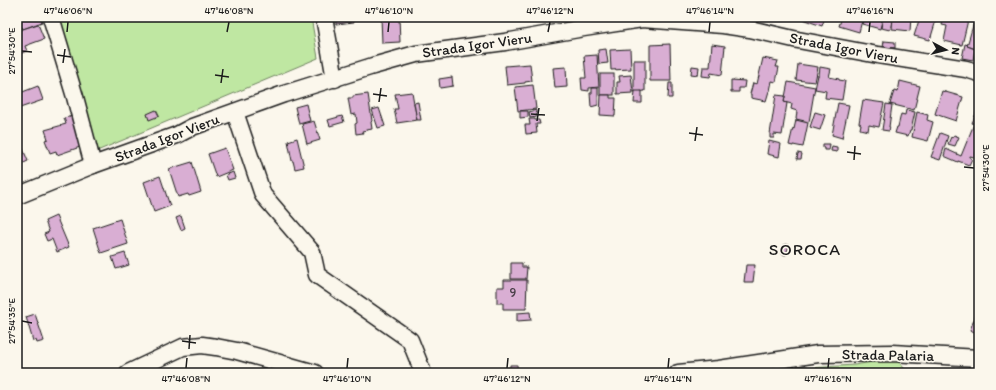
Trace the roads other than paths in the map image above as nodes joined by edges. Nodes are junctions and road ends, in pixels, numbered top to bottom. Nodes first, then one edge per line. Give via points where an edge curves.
1 (51, 17) edge
2 (324, 17) edge
3 (979, 73) edge
4 (335, 79) junction
5 (235, 112) junction
6 (93, 166) junction
7 (17, 196) edge
8 (979, 358) edge
9 (979, 367) edge
10 (128, 373) edge
11 (315, 373) edge
12 (422, 373) edge
13 (678, 373) edge
14 (976, 373) edge

1 - 6 street
2 - 4 street
3 - 4 street, Strada Igor Vieru via 750,29 642,19 416,54
4 - 5 street, Strada Igor Vieru
5 - 6 street, Strada Igor Vieru
5 - 12 street via 263,195 312,252 317,275 410,340
6 - 7 street, Strada Igor Vieru
8 - 13 street, Strada Palaria via 892,352 818,354
9 - 14 street
10 - 11 street via 183,347 202,345 237,351

